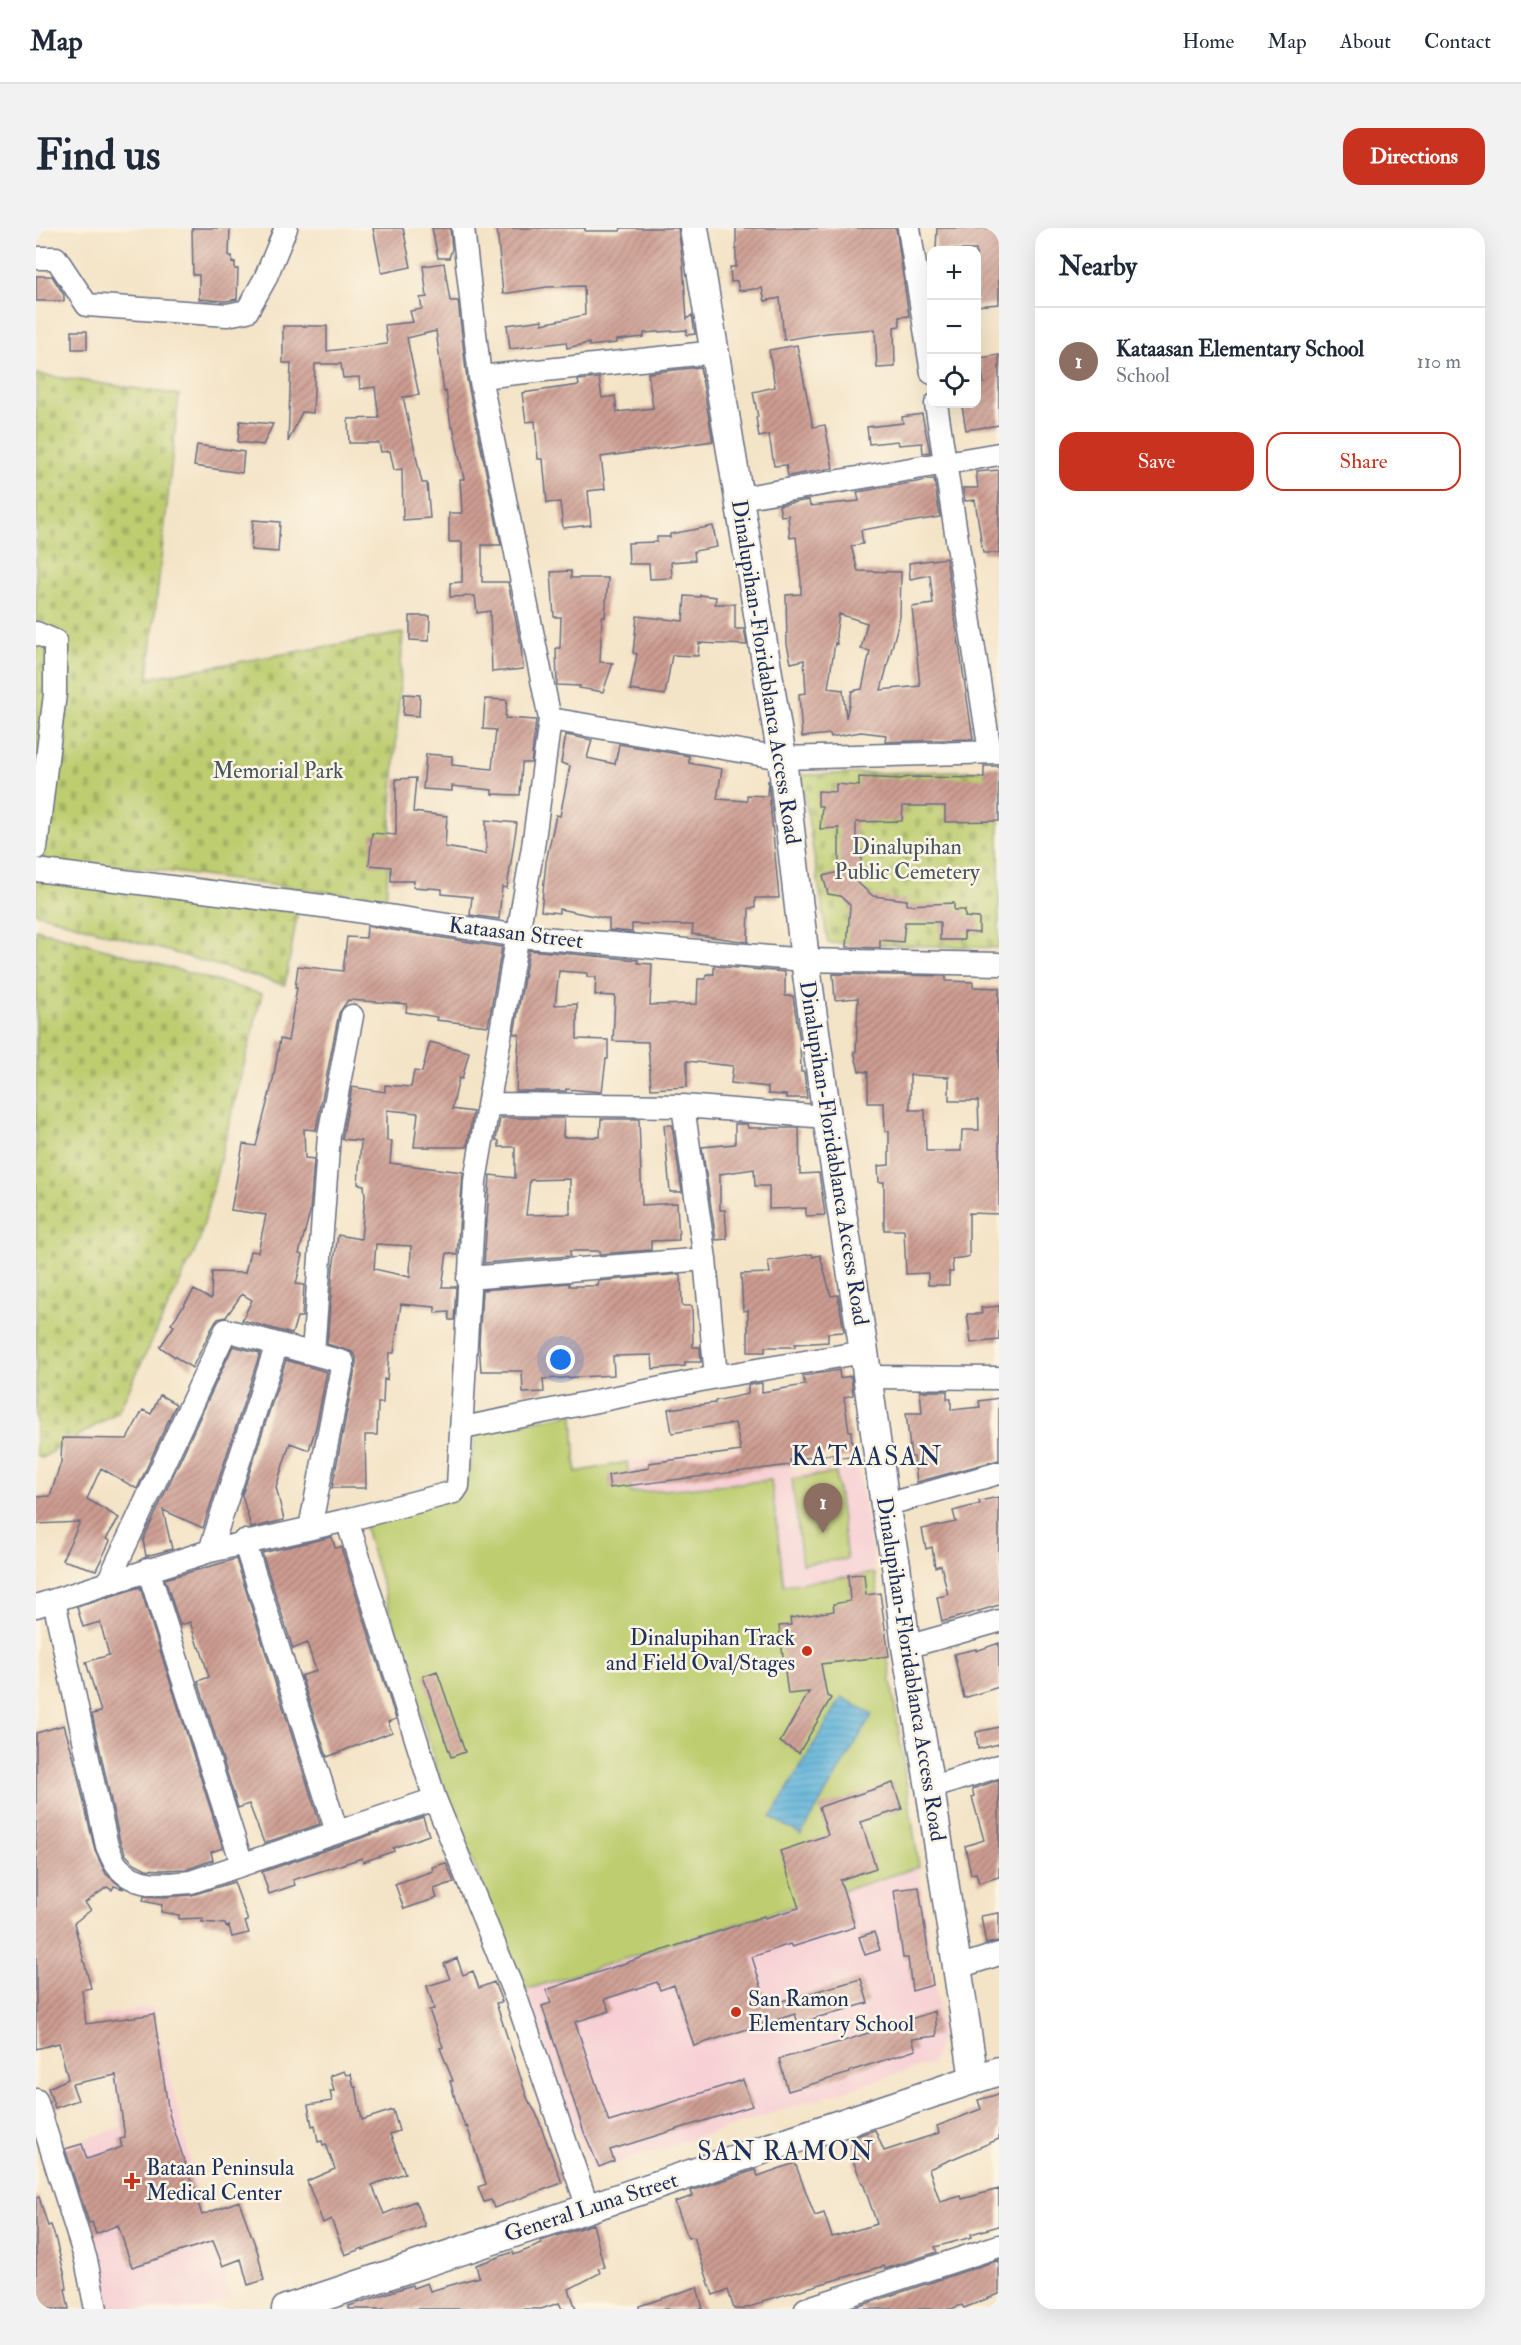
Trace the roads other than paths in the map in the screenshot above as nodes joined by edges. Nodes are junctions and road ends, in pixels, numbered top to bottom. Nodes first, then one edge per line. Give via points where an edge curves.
1 (286, 228) edge
2 (464, 228) edge
3 (694, 228) edge
4 (909, 228) edge
5 (36, 258) edge
6 (716, 352) junction
7 (929, 354) edge
8 (480, 377) junction
9 (937, 408) edge
10 (999, 454) edge
11 (945, 462) junction
12 (740, 498) junction
13 (36, 633) edge
14 (549, 719) junction
15 (995, 752) edge
16 (782, 758) junction
17 (36, 848) edge
18 (36, 870) edge
19 (519, 936) junction
20 (805, 960) junction
21 (999, 964) edge
22 (352, 1017) dead end
23 (489, 1104) junction
24 (683, 1106) junction
25 (827, 1117) junction
26 (705, 1259) junction
27 (468, 1278) junction
28 (277, 1344) junction
29 (313, 1353) junction
30 (865, 1365) junction
31 (716, 1377) junction
32 (999, 1378) edge
33 (463, 1428) junction
34 (999, 1473) edge
35 (885, 1505) junction
36 (347, 1520) junction
37 (309, 1528) junction
38 (244, 1542) junction
39 (210, 1551) junction
40 (148, 1569) junction
41 (108, 1582) junction
42 (45, 1604) edge
43 (999, 1621) edge
44 (906, 1647) junction
45 (999, 1766) edge
46 (930, 1788) junction
47 (435, 1799) junction
48 (337, 1832) junction
49 (242, 1864) junction
50 (999, 1954) edge
51 (958, 1967) junction
52 (987, 2075) edge
53 (36, 2100) edge
54 (44, 2154) edge
55 (588, 2208) junction
56 (999, 2246) edge
57 (96, 2309) edge
58 (286, 2309) edge
59 (806, 2309) edge

1 - 5 street via 247,311 227,315 87,305 56,258
2 - 8 street
3 - 6 main road, Dinalupihan-Floridablanca Access Road
4 - 7 street
6 - 8 street
6 - 12 main road, Dinalupihan-Floridablanca Access Road
8 - 14 street
9 - 11 street
10 - 11 street
11 - 12 street
11 - 15 street
12 - 16 main road, Dinalupihan-Floridablanca Access Road
13 - 17 street via 55,641 55,694
14 - 16 street
14 - 19 street
15 - 16 street
16 - 20 main road, Dinalupihan-Floridablanca Access Road
18 - 19 street, Kataasan Street via 330,907
19 - 20 street, Kataasan Street
19 - 23 street
20 - 21 street, Kataasan Street
20 - 25 main road, Dinalupihan-Floridablanca Access Road
22 - 29 street via 329,1135
23 - 24 street
23 - 27 street via 475,1181
24 - 25 street
24 - 26 street
25 - 30 main road, Dinalupihan-Floridablanca Access Road
26 - 27 street
26 - 31 street
27 - 33 street
28 - 29 street
28 - 39 street
28 - 41 street via 226,1330
29 - 37 street via 343,1362
30 - 31 street
30 - 32 street
30 - 35 main road, Dinalupihan-Floridablanca Access Road
31 - 33 street
33 - 36 street via 458,1486 454,1492
34 - 35 street
35 - 44 main road, Dinalupihan-Floridablanca Access Road
36 - 37 street
36 - 47 street
37 - 38 street
38 - 39 street
38 - 48 street
39 - 40 street
40 - 41 street
40 - 49 street
41 - 42 street
42 - 49 street via 107,1846 117,1866 132,1878 154,1885 191,1882
43 - 44 street
44 - 46 main road, Dinalupihan-Floridablanca Access Road
45 - 46 street
46 - 51 main road, Dinalupihan-Floridablanca Access Road
47 - 48 street
47 - 55 street via 518,2000
48 - 49 street
50 - 51 street
51 - 52 main road, Dinalupihan-Floridablanca Access Road
52 - 55 main road, General Luna Street
53 - 54 street
54 - 57 street via 86,2260
55 - 58 main road, General Luna Street
56 - 59 street

